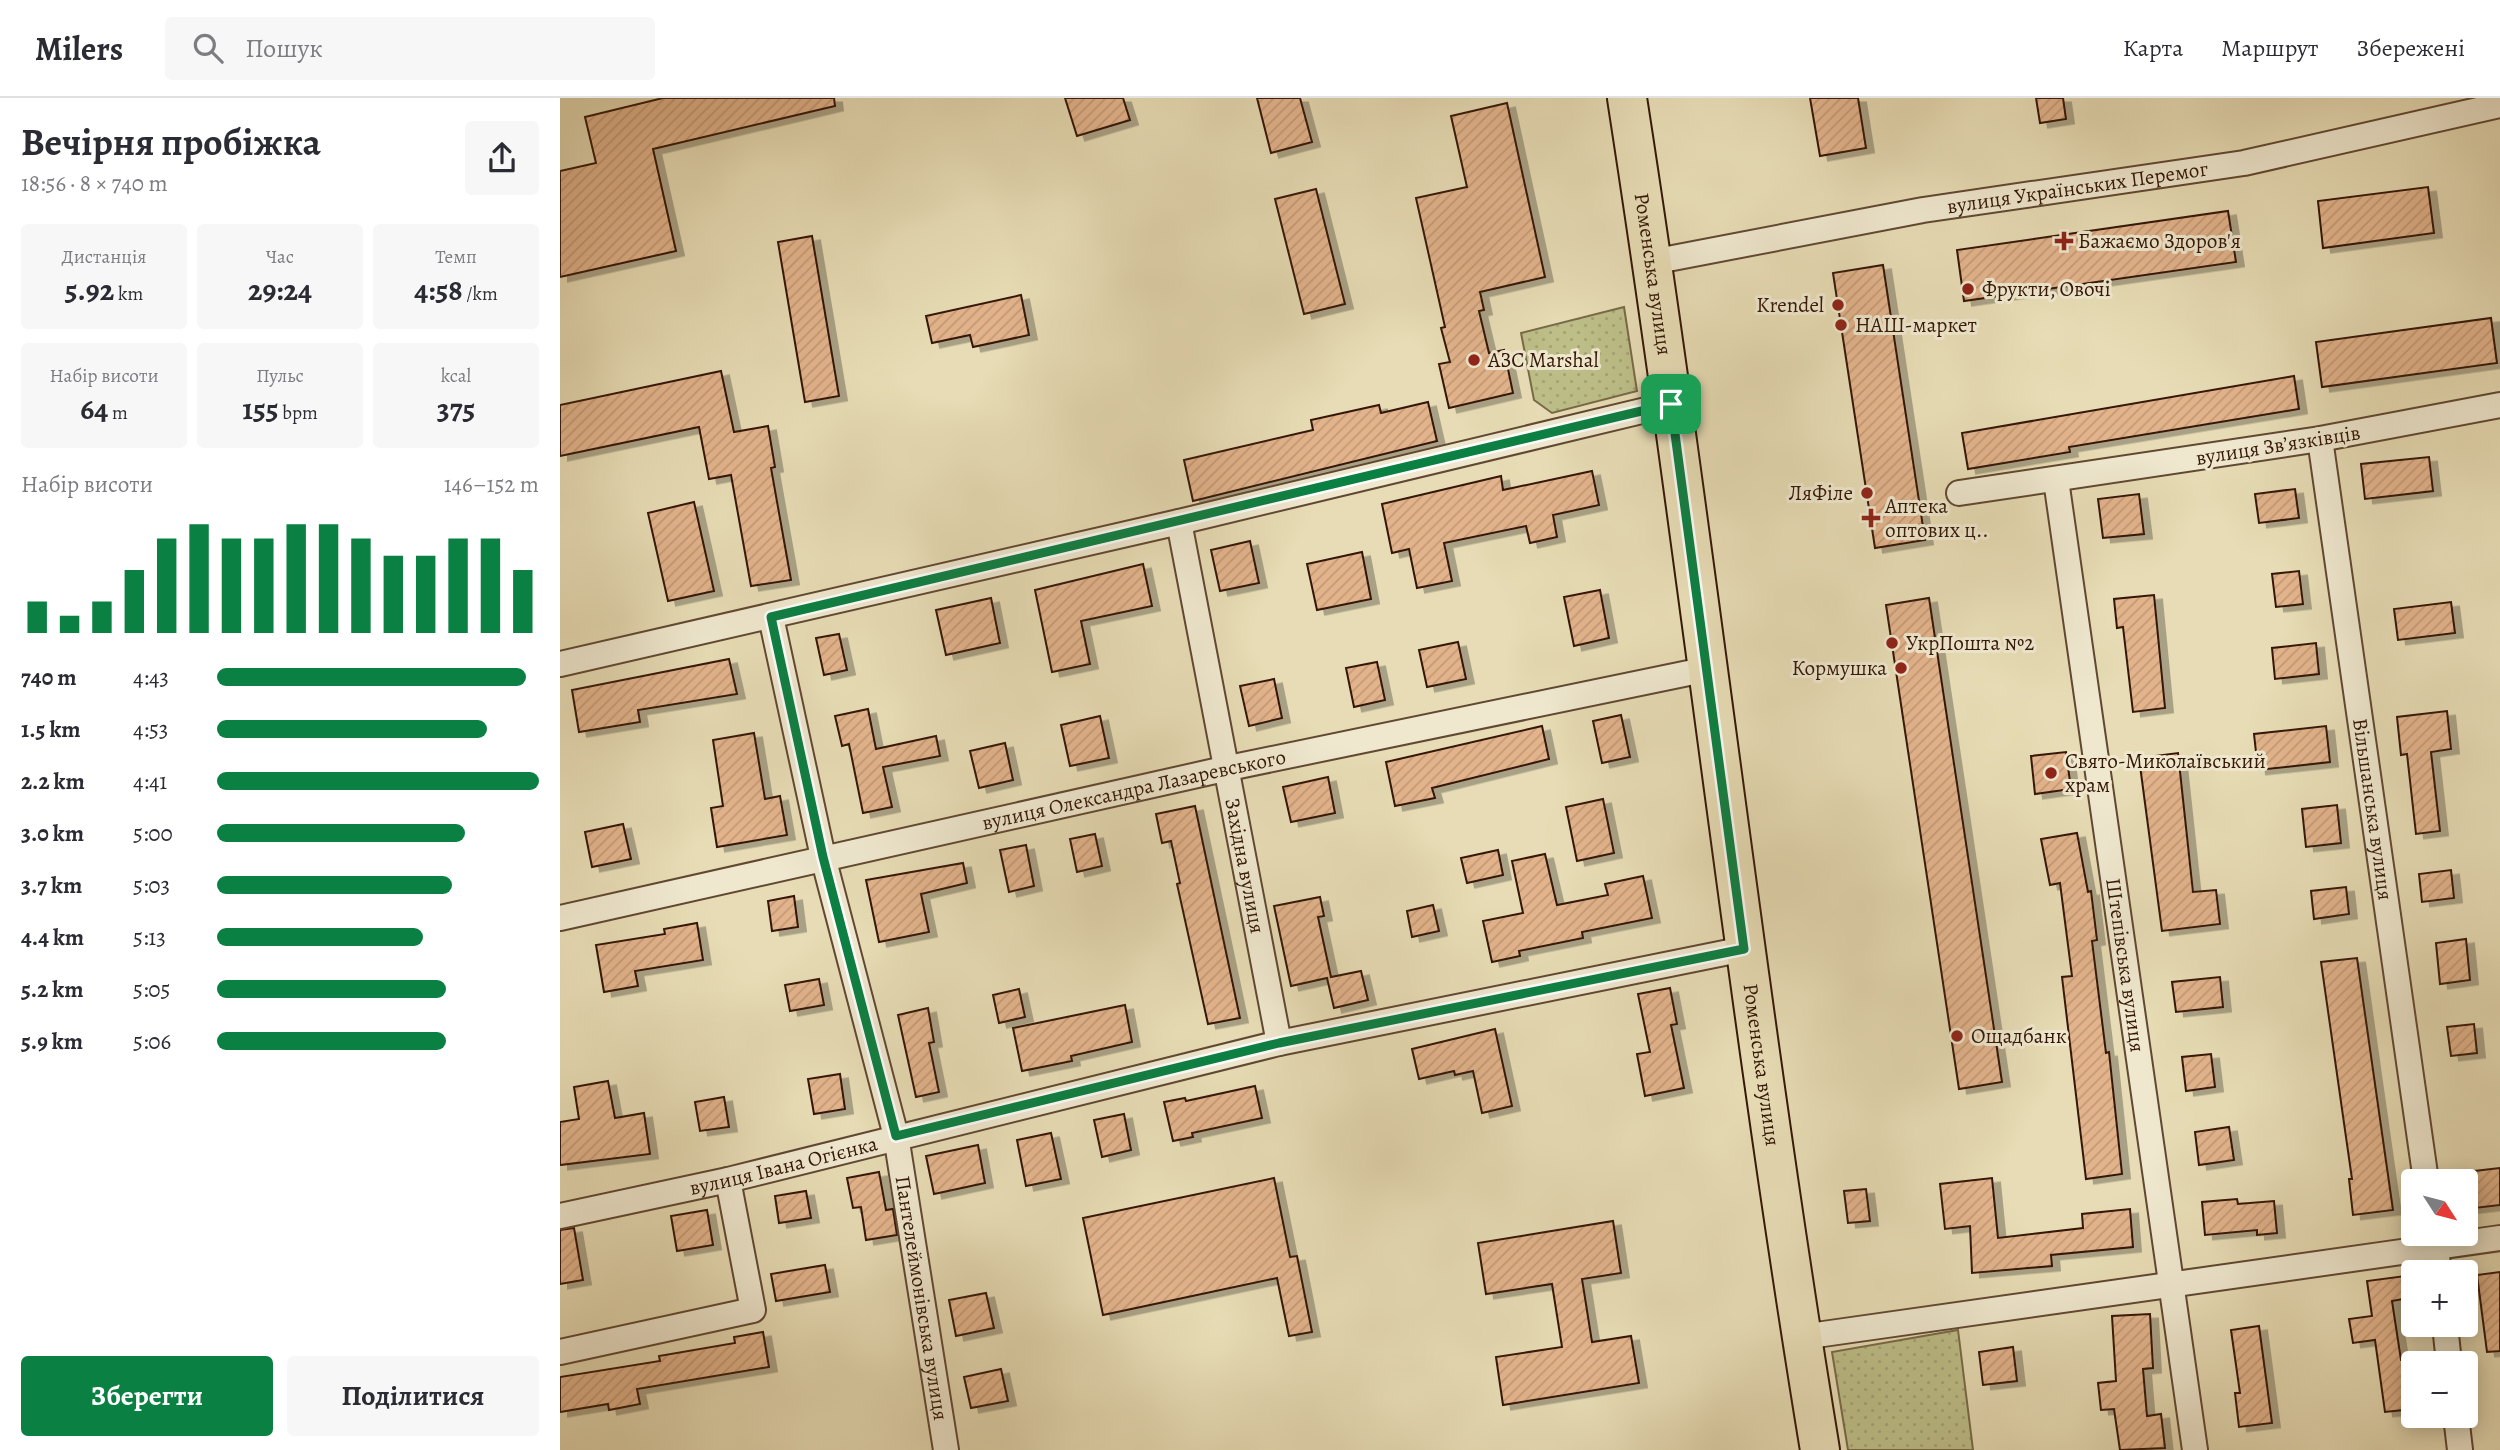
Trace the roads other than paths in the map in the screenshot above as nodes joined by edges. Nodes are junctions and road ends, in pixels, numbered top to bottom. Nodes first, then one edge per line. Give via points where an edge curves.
1 (1627, 98) edge
2 (2500, 105) edge
3 (1653, 262) junction
4 (1671, 404) junction
5 (2500, 405) edge
6 (2320, 439) junction
7 (2056, 480) junction
8 (1959, 493) dead end
9 (1179, 522) junction
10 (771, 617) junction
11 (560, 664) edge
12 (1708, 669) junction
13 (1224, 769) junction
14 (823, 857) junction
15 (560, 918) edge
16 (1744, 949) junction
17 (1279, 1043) junction
18 (896, 1136) junction
19 (2424, 1169) edge
20 (728, 1180) junction
21 (560, 1216) edge
22 (2500, 1238) edge
23 (2478, 1239) edge
24 (2404, 1246) edge
25 (2171, 1284) junction
26 (1802, 1337) junction
27 (560, 1352) edge
28 (2457, 1428) edge
29 (946, 1450) edge
30 (1820, 1450) edge
31 (2195, 1450) edge
32 (2460, 1450) edge

1 - 3 main road, Роменська вулиця
2 - 3 street, вулиця Українських Перемог via 2244,163 1923,210
3 - 4 main road, Роменська вулиця
4 - 9 street
4 - 12 main road, Роменська вулиця
5 - 6 street, вулиця Звʼязківців
6 - 7 street, вулиця Звʼязківців
6 - 19 street, Вільшанська вулиця
7 - 8 street, вулиця Звʼязківців
7 - 25 street, Штепівська вулиця
9 - 10 street
9 - 13 street, Західна вулиця
10 - 11 street
10 - 14 street, Пантелеймонівська вулиця
12 - 13 street, вулиця Олександра Лазаревського
12 - 16 main road, Роменська вулиця
13 - 14 street, вулиця Олександра Лазаревського
13 - 17 street, Західна вулиця
14 - 15 street, вулиця Олександра Лазаревського
14 - 18 street, Пантелеймонівська вулиця
16 - 17 street, вулиця Івана Огієнка
16 - 26 main road, Роменська вулиця
17 - 18 street, вулиця Івана Огієнка
18 - 20 street, вулиця Івана Огієнка
18 - 29 street, Пантелеймонівська вулиця
20 - 21 street, вулиця Івана Огієнка
20 - 27 street via 753,1310
22 - 23 street
24 - 25 street
25 - 26 street
25 - 31 street, Штепівська вулиця
26 - 30 main road, Роменська вулиця
28 - 32 street

